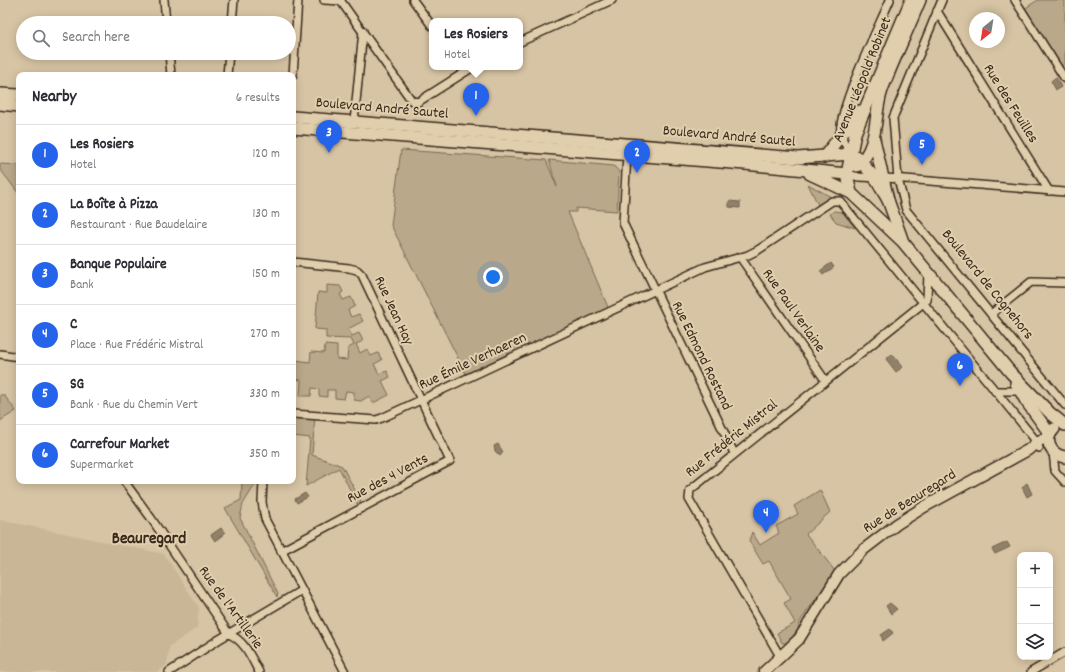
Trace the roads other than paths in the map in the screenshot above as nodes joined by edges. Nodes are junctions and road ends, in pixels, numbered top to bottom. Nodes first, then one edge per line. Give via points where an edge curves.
1 (164, 0) edge
2 (234, 0) edge
3 (298, 0) edge
4 (324, 0) edge
5 (413, 0) edge
6 (612, 0) edge
7 (890, 0) edge
8 (911, 0) edge
9 (920, 0) edge
10 (942, 0) edge
11 (1015, 0) edge
12 (341, 1) edge
13 (937, 11) junction
14 (165, 16) edge
15 (233, 16) edge
16 (429, 22) edge
17 (296, 30) edge
18 (363, 31) junction
19 (523, 41) edge
20 (170, 60) edge
21 (228, 60) edge
22 (294, 60) edge
23 (463, 70) edge
24 (171, 72) edge
25 (227, 72) edge
26 (293, 72) edge
27 (1064, 74) edge
28 (0, 94) edge
29 (16, 95) edge
30 (869, 99) junction
31 (0, 104) edge
32 (16, 106) edge
33 (296, 117) edge
34 (354, 122) junction
35 (296, 128) edge
36 (841, 135) junction
37 (874, 139) junction
38 (851, 154) junction
39 (627, 155) junction
40 (824, 157) junction
41 (862, 162) junction
42 (800, 169) junction
43 (847, 174) junction
44 (880, 178) junction
45 (898, 179) junction
46 (1049, 191) junction
47 (1065, 192) edge
48 (851, 193) junction
49 (903, 242) junction
50 (740, 257) junction
51 (296, 262) edge
52 (928, 272) junction
53 (1065, 283) edge
54 (656, 291) junction
55 (923, 303) junction
56 (992, 314) junction
57 (0, 354) edge
58 (16, 357) edge
59 (1010, 373) junction
60 (825, 380) junction
61 (1020, 390) junction
62 (994, 391) junction
63 (421, 401) junction
64 (1065, 405) edge
65 (296, 414) edge
66 (1065, 425) edge
67 (1046, 443) junction
68 (734, 453) junction
69 (1065, 457) edge
70 (1065, 482) edge
71 (126, 484) edge
72 (263, 484) edge
73 (281, 551) junction
74 (302, 590) junction
75 (229, 634) junction
76 (1065, 652) edge
77 (781, 658) junction
78 (173, 671) edge
79 (259, 672) edge
80 (345, 672) edge
81 (764, 672) edge
82 (1031, 672) edge

1 - 14 street
2 - 15 street
3 - 17 street
4 - 12 street
5 - 16 street
6 - 19 street
7 - 36 street, Avenue Léopold Robinet via 846,102 841,120
8 - 30 main road, Avenue Léopold Robinet
9 - 37 main road, Avenue Léopold Robinet via 880,96
10 - 13 street
11 - 27 street
12 - 18 street
13 - 45 street via 893,118
13 - 46 street, Rue des Feuilles
18 - 23 street via 409,99 414,102 421,101
18 - 34 street
20 - 24 street
21 - 25 street
22 - 26 street
28 - 29 main road
30 - 36 main road
30 - 38 main road, Avenue Léopold Robinet via 855,133
31 - 32 main road
33 - 34 main road, Boulevard André Sautel
34 - 40 main road, Boulevard André Sautel via 784,157
35 - 39 main road, Boulevard André Sautel
36 - 38 street, Avenue Léopold Robinet
36 - 40 main road
37 - 41 main road
37 - 44 main road
38 - 40 main road, Boulevard André Sautel
38 - 41 main road
38 - 43 main road
39 - 42 main road, Boulevard André Sautel
39 - 54 street, Rue Edmond Rostand via 624,223
41 - 43 main road
41 - 44 main road
42 - 43 main road, Boulevard André Sautel
42 - 48 main road
43 - 44 street
43 - 48 main road
44 - 45 street
44 - 49 main road
45 - 46 street
45 - 56 street, Boulevard de Cognehors via 906,210
46 - 47 street
48 - 49 main road
49 - 52 main road
50 - 54 street, Rue Émile Verhaeren via 705,267
50 - 55 street, Rue Émile Verhaeren via 758,250 832,201 840,201
50 - 60 street, Rue Paul Verlaine
51 - 63 street, Rue Jean Hay via 349,268 357,270 362,275
52 - 55 street via 929,292 927,300
52 - 59 main road
53 - 56 street via 1031,282
54 - 63 street, Rue Émile Verhaeren
54 - 68 street, Rue Edmond Rostand
55 - 60 street, Rue Frédéric Mistral
55 - 62 street
56 - 64 street, Boulevard de Cognehors
57 - 58 street
59 - 61 main road
59 - 66 main road
60 - 68 street, Rue Frédéric Mistral
61 - 62 street
61 - 67 main road
62 - 67 street
63 - 65 street, Rue Émile Verhaeren via 376,420
63 - 73 street, Rue des 4 Vents via 450,460
66 - 67 main road via 1056,427
67 - 69 main road
67 - 70 street via 1055,470
67 - 77 street, Rue de Beauregard via 1028,450 924,507 863,550 839,574 799,639
68 - 77 street, Rue Frédéric Mistral via 690,490 689,499
71 - 75 street, Rue de l'Artillerie
72 - 73 street via 265,520
73 - 74 street
74 - 75 street
74 - 80 street
75 - 78 street
75 - 79 street, Rue de l'Artillerie via 243,643
76 - 82 street
77 - 81 street, Rue de Beauregard

